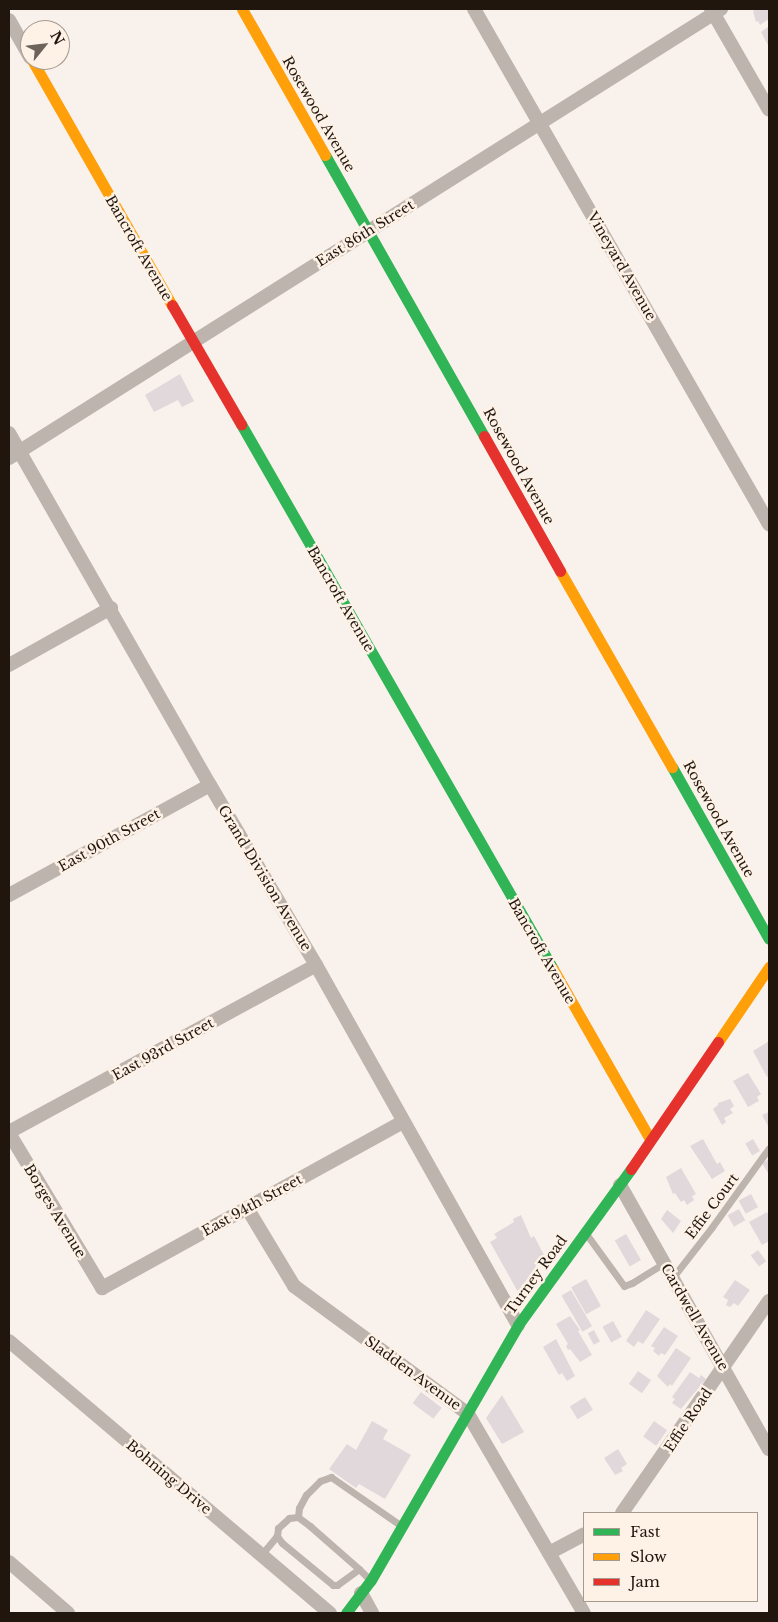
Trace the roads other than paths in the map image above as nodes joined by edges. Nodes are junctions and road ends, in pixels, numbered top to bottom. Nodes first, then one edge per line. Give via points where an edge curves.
1 (242, 9) edge
2 (474, 9) edge
3 (715, 10) edge
4 (9, 20) edge
5 (20, 40) edge
6 (37, 70) edge
7 (769, 110) edge
8 (539, 123) junction
9 (368, 230) junction
10 (193, 342) junction
11 (9, 433) edge
12 (14, 455) edge
13 (769, 524) edge
14 (110, 608) junction
15 (9, 665) edge
16 (210, 785) junction
17 (9, 895) edge
18 (769, 939) edge
19 (316, 965) junction
20 (769, 966) edge
21 (403, 1122) junction
22 (9, 1133) edge
23 (650, 1139) junction
24 (769, 1148) edge
25 (620, 1185) junction
26 (247, 1208) junction
27 (586, 1232) junction
28 (664, 1263) junction
29 (672, 1278) junction
30 (102, 1288) joint
31 (769, 1301) edge
32 (518, 1325) junction
33 (9, 1342) edge
34 (724, 1368) junction
35 (468, 1414) junction
36 (769, 1449) edge
37 (623, 1512) edge
38 (298, 1518) junction
39 (402, 1526) junction
40 (583, 1535) edge
41 (277, 1536) junction
42 (549, 1552) junction
43 (261, 1555) junction
44 (9, 1562) edge
45 (359, 1569) junction
46 (371, 1580) junction
47 (361, 1593) junction
48 (68, 1613) edge
49 (330, 1613) edge
50 (346, 1613) edge
51 (372, 1613) edge
52 (584, 1613) edge

1 - 9 street, Rosewood Avenue
2 - 8 street, Vineyard Avenue
3 - 7 street
3 - 8 street, East 86th Street
4 - 5 street, Bancroft Avenue
6 - 10 street, Bancroft Avenue
8 - 9 street, East 86th Street
8 - 13 street, Vineyard Avenue
9 - 10 street, East 86th Street
9 - 18 street, Rosewood Avenue
10 - 12 street, East 86th Street
10 - 23 street, Bancroft Avenue
11 - 12 street, Grand Division Avenue
12 - 14 street, Grand Division Avenue
14 - 15 street
14 - 16 street, Grand Division Avenue
16 - 17 street, East 90th Street
16 - 19 street, Grand Division Avenue
19 - 21 street, Grand Division Avenue
19 - 22 street, East 93rd Street
20 - 23 street, Turney Road
21 - 26 street, East 94th Street
21 - 32 street, Grand Division Avenue
22 - 30 street, Borges Avenue
23 - 25 street, Turney Road
24 - 29 lane, Effie Court
25 - 27 street, Turney Road
25 - 28 street, Cardwell Avenue
26 - 30 street, East 94th Street
26 - 35 street, Sladden Avenue via 294,1286
27 - 28 lane via 624,1286
27 - 32 street, Turney Road
28 - 29 street, Cardwell Avenue
29 - 34 street, Cardwell Avenue
31 - 34 street, Effie Road
32 - 35 street, Turney Road
33 - 43 street, Bohning Drive
34 - 36 street, Cardwell Avenue
34 - 37 street, Effie Road
35 - 39 street, Turney Road
35 - 42 street, Sladden Avenue
38 - 39 lane via 306,1495 328,1477
38 - 41 lane via 289,1518 281,1524
38 - 45 lane
39 - 46 street, Turney Road
40 - 42 street
41 - 43 lane
41 - 45 lane via 288,1549 333,1585 337,1586
42 - 52 street, Sladden Avenue
43 - 49 street, Bohning Drive
44 - 48 street
45 - 46 lane
46 - 47 street, Turney Road
47 - 50 street, Turney Road
47 - 51 street

